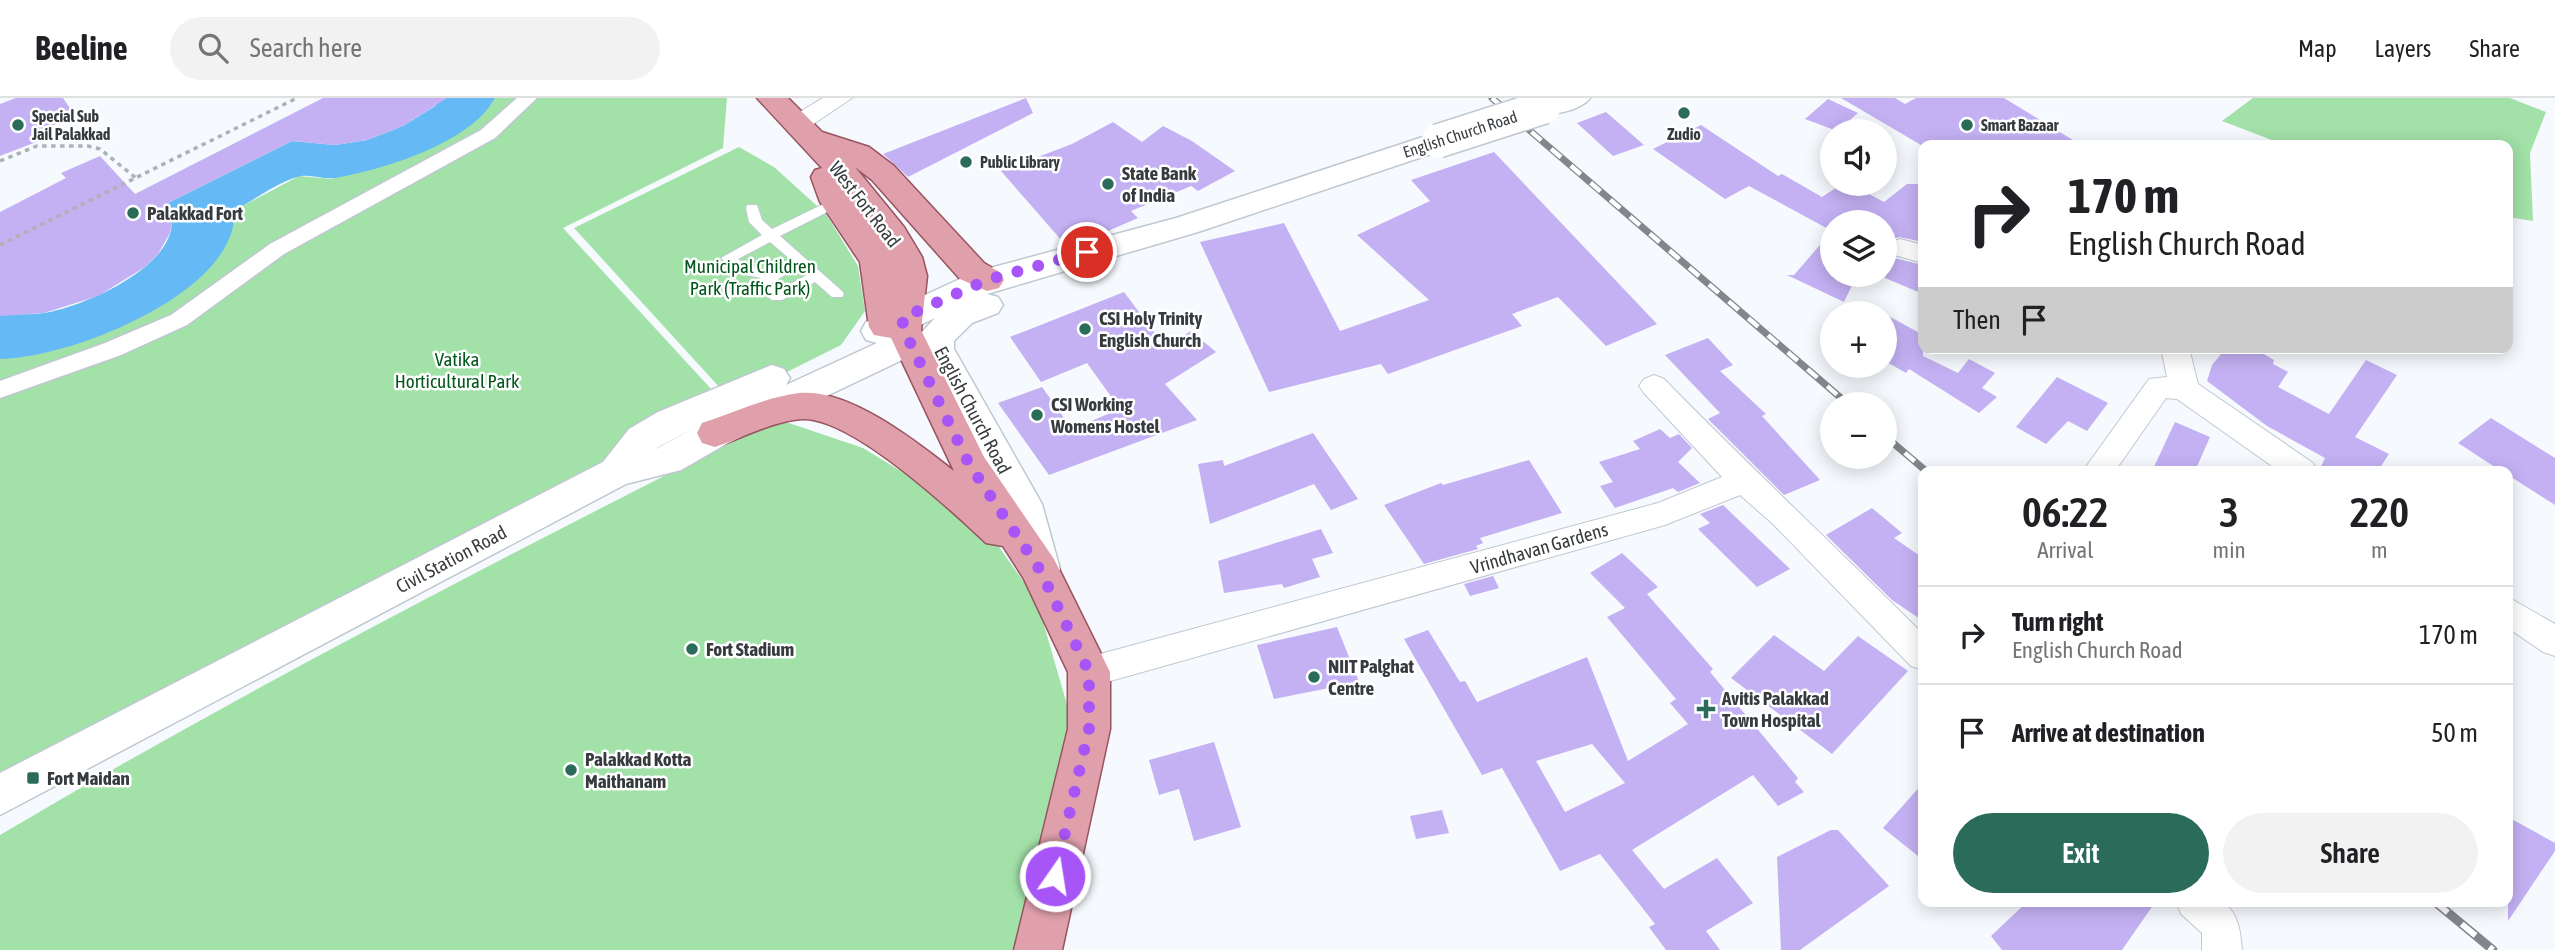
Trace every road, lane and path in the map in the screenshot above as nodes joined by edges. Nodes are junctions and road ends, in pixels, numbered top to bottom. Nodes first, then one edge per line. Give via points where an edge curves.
1 (297, 98) edge
2 (528, 98) edge
3 (772, 98) edge
4 (1575, 98) edge
5 (817, 117) edge
6 (0, 161) edge
7 (136, 178) junction
8 (836, 202) junction
9 (752, 208) dead end
10 (1187, 225) junction
11 (774, 236) junction
12 (0, 245) edge
13 (800, 259) junction
14 (770, 275) junction
15 (818, 275) junction
16 (987, 280) junction
17 (837, 294) dead end
18 (900, 329) junction
19 (2176, 354) edge
20 (1654, 386) dead end
21 (0, 390) edge
22 (2185, 390) junction
23 (715, 433) junction
24 (2102, 466) edge
25 (2295, 466) edge
26 (616, 472) junction
27 (1744, 481) junction
28 (1040, 570) junction
29 (2513, 614) edge
30 (2555, 642) edge
31 (1918, 651) edge
32 (1089, 672) junction
33 (0, 795) edge
34 (2201, 907) edge
35 (1038, 950) edge
36 (2222, 950) edge

1 - 7 path
2 - 21 street via 488,134 277,249 179,320
3 - 5 main road, West Fort Road
4 - 10 main road, English Church Road, bridge
5 - 8 main road
5 - 16 main road via 883,173 972,271
5 - 18 main road, West Fort Road via 901,246 910,275
6 - 7 path via 37,146 88,146 100,149
7 - 12 path
8 - 11 lane
8 - 18 main road via 876,261
9 - 11 lane via 756,222
10 - 16 main road, English Church Road
10 - 28 main road, English Church Road via 960,315 936,337 937,349 1023,504
11 - 13 lane
11 - 14 lane via 728,258 743,270
13 - 14 lane
13 - 15 lane
14 - 15 lane via 761,284 777,297
15 - 17 lane
16 - 18 main road, English Church Road
18 - 23 main road, Civil Station Road
18 - 26 main road via 671,422 642,439
18 - 28 main road via 969,464
19 - 22 street
20 - 27 street
22 - 24 street via 2159,386
22 - 25 street
23 - 26 main road, Civil Station Road via 668,460
23 - 28 main road via 804,406 838,412 866,426 912,461 987,520
26 - 33 main road, Civil Station Road
27 - 31 street via 1783,514
27 - 32 street, Vrindhavan Gardens via 1665,513
28 - 32 main road
29 - 30 street
32 - 35 main road via 1089,729
34 - 36 street via 2221,925

